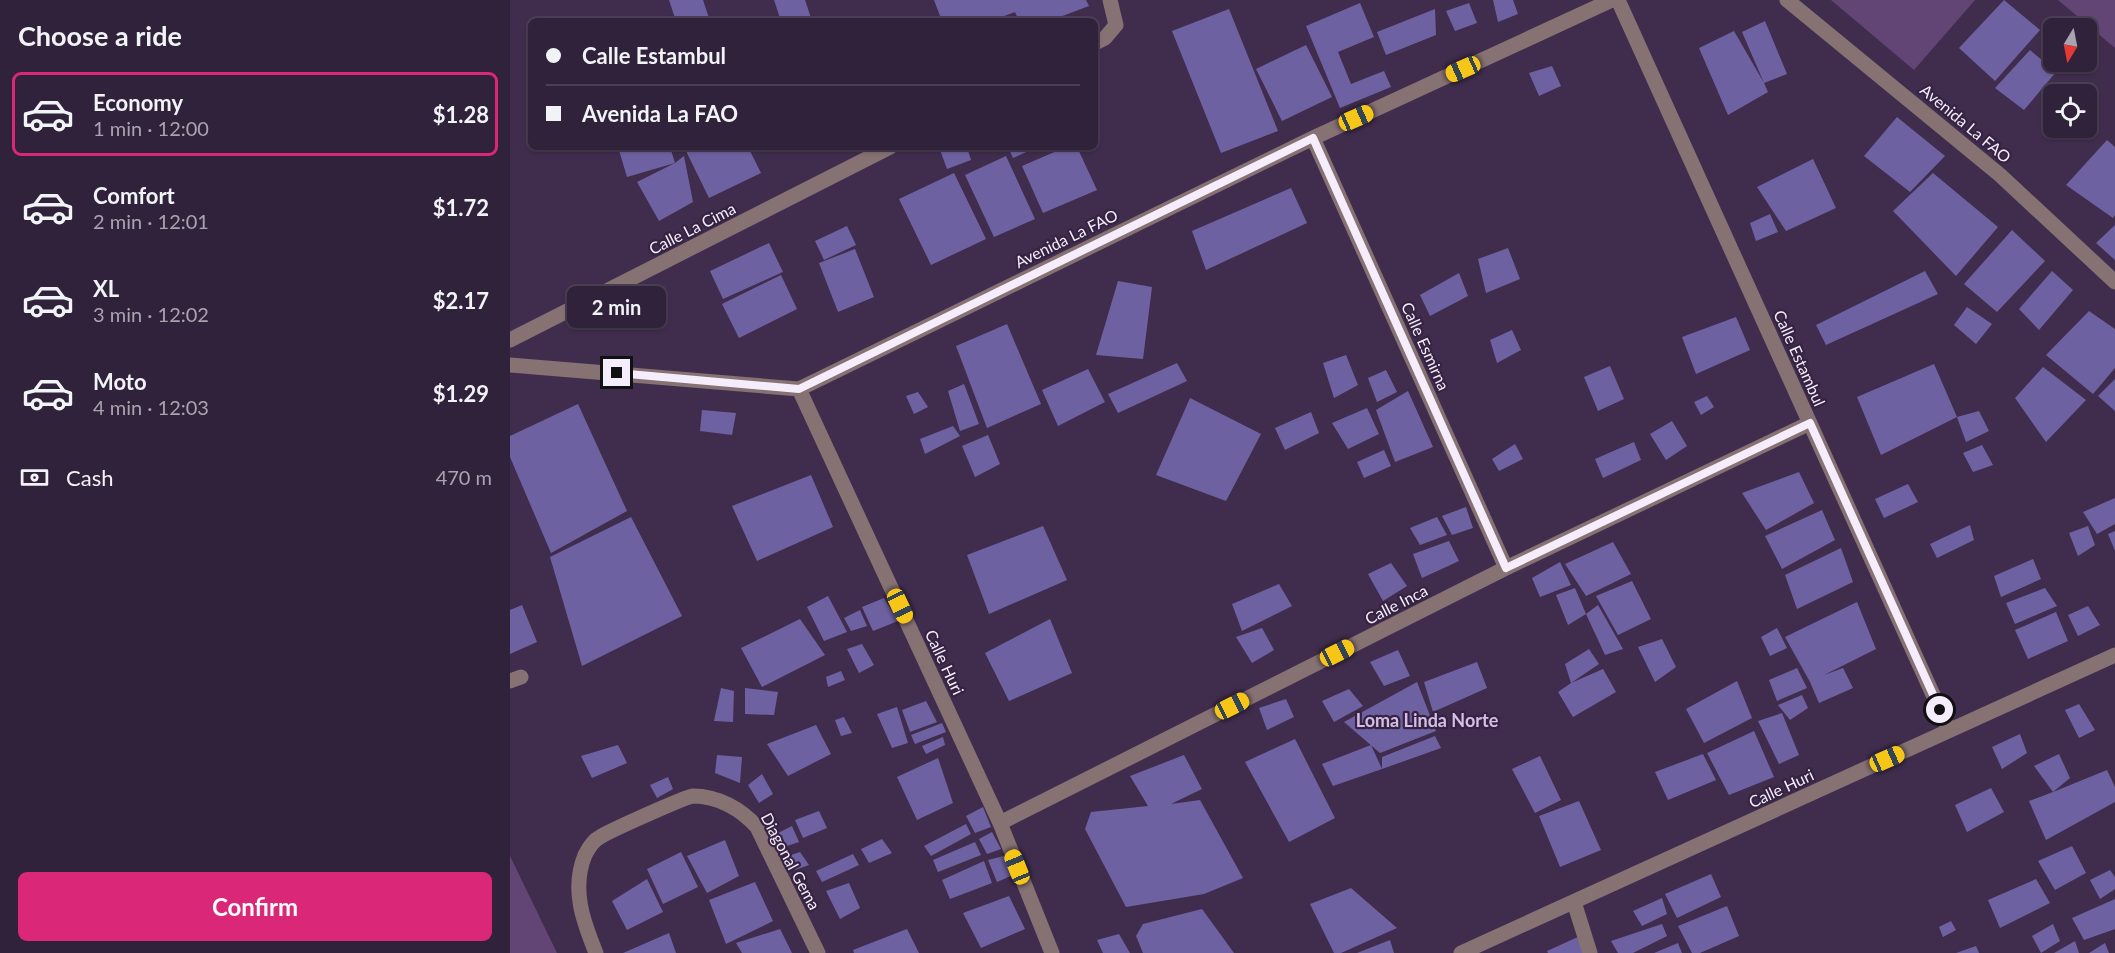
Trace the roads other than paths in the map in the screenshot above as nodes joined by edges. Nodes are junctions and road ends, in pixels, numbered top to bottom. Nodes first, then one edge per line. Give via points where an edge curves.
1 (1110, 0) edge
2 (1612, 0) edge
3 (1618, 0) edge
4 (1787, 0) edge
5 (1098, 42) edge
6 (1313, 138) junction
7 (884, 150) edge
8 (2115, 282) edge
9 (510, 340) edge
10 (510, 365) edge
11 (799, 389) junction
12 (1810, 423) junction
13 (1506, 568) junction
14 (2115, 655) edge
15 (1949, 730) junction
16 (1000, 823) junction
17 (1574, 902) junction
18 (596, 953) edge
19 (818, 953) edge
20 (1052, 953) edge
21 (1461, 953) edge
22 (1590, 953) edge

1 - 5 street via 1116,25
2 - 6 street, Avenida La FAO
3 - 12 street, Calle Estambul
4 - 8 street, Avenida La FAO via 2001,175
6 - 11 street, Avenida La FAO
6 - 13 street, Calle Esmirna
7 - 9 street, Calle La Cima
10 - 11 street
11 - 16 street, Calle Huri
12 - 13 street, Calle Inca
12 - 15 street, Calle Estambul
13 - 16 street, Calle Inca
14 - 15 street, Calle Huri
15 - 17 street, Calle Huri
16 - 20 street, Calle Huri
17 - 21 street, Calle Huri
17 - 22 street
18 - 19 street, Diagonal Gema via 578,899 579,874 586,853 598,838 690,796 711,798 746,814 757,828

